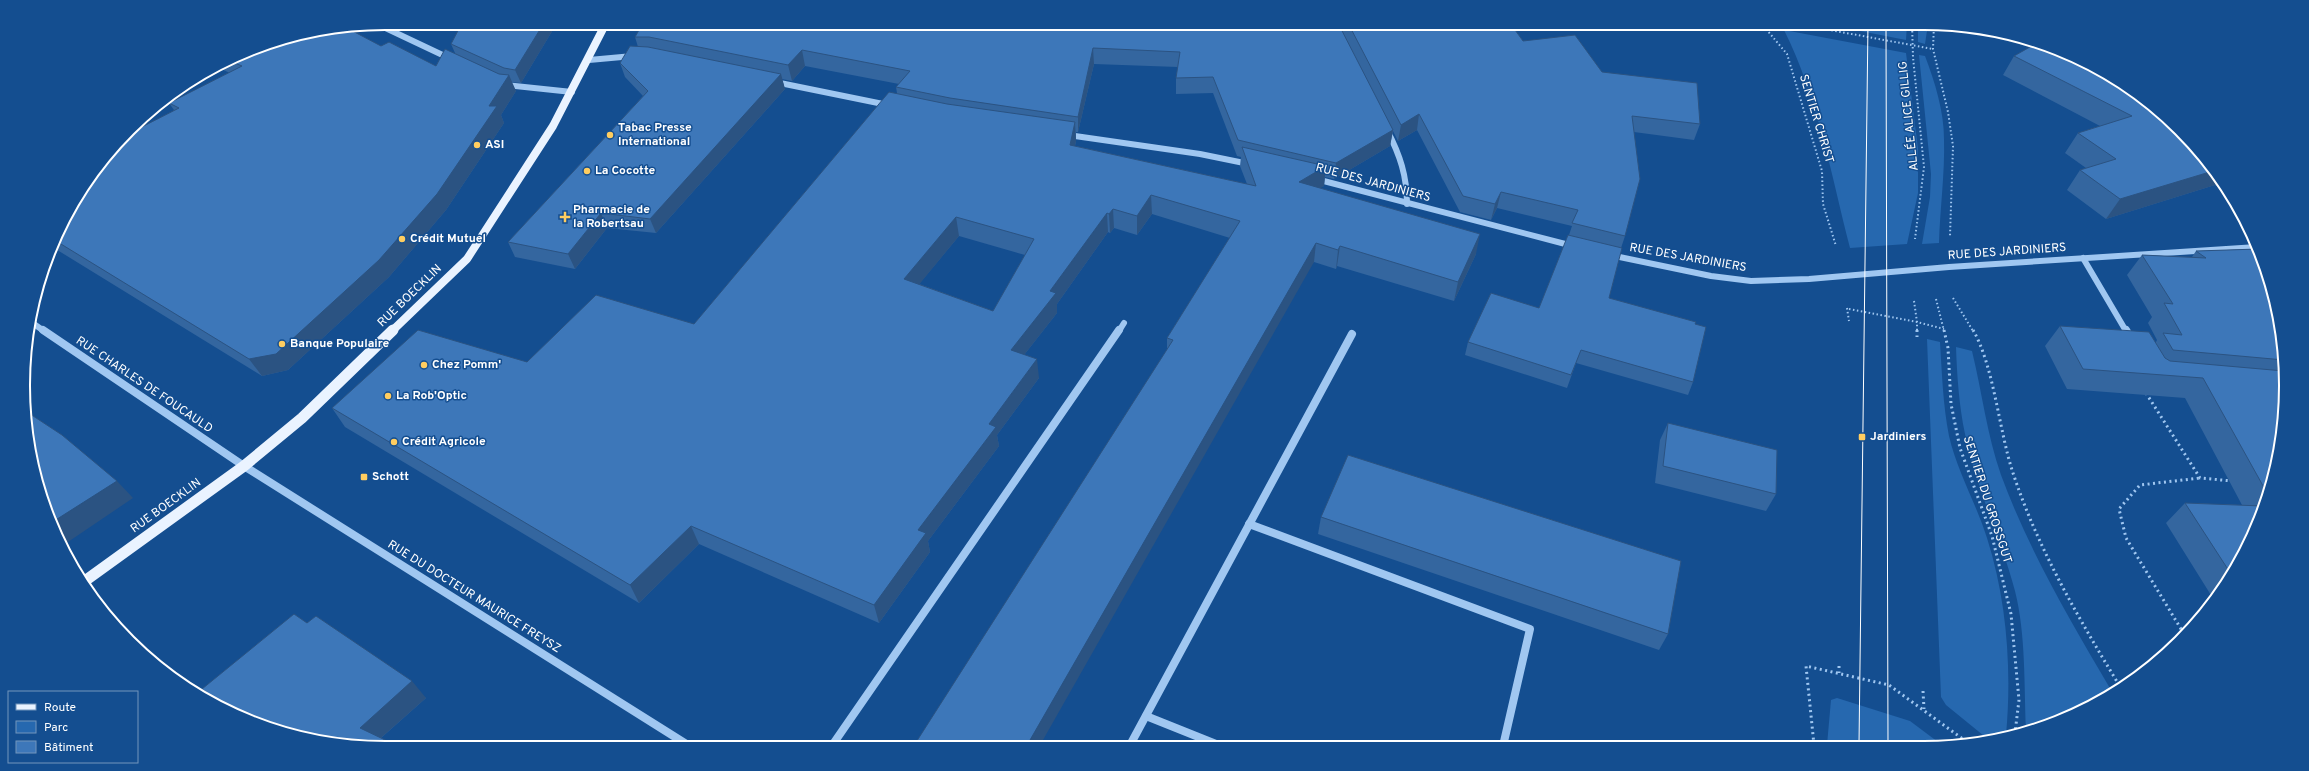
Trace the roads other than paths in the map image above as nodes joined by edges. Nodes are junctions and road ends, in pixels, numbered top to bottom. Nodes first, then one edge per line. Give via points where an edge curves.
1 (390, 30) edge
2 (603, 30) edge
3 (638, 56) edge
4 (589, 60) junction
5 (460, 63) edge
6 (767, 80) edge
7 (501, 83) edge
8 (572, 92) junction
9 (898, 107) edge
10 (1382, 121) edge
11 (1060, 134) edge
12 (1257, 166) edge
13 (1309, 178) edge
14 (1406, 204) junction
15 (2251, 246) edge
16 (1582, 248) edge
17 (1605, 254) edge
18 (2083, 258) junction
19 (1124, 323) dead end
20 (35, 325) edge
21 (1352, 334) dead end
22 (2133, 344) edge
23 (244, 466) junction
24 (1249, 524) junction
25 (88, 579) edge
26 (1146, 716) junction
27 (681, 741) edge
28 (835, 741) edge
29 (1133, 741) edge
30 (1208, 741) edge
31 (1504, 741) edge

1 - 5 street
2 - 4 main road, RUE BOECKLIN
3 - 4 street
4 - 8 main road, RUE BOECKLIN
6 - 9 street
7 - 8 street via 508,86
8 - 23 main road, RUE BOECKLIN via 553,126 467,259 302,418
10 - 14 street via 1404,164 1407,182
11 - 12 street via 1200,154
13 - 14 street, RUE DES JARDINIERS
14 - 16 street, RUE DES JARDINIERS
15 - 18 street, RUE DES JARDINIERS
17 - 18 street, RUE DES JARDINIERS via 1711,276 1751,281 1809,279
18 - 22 street, RUE DES JARDINIERS
19 - 28 street
20 - 23 street, RUE CHARLES DE FOUCAULD
21 - 24 street
23 - 25 main road, RUE BOECKLIN
23 - 27 street, RUE DU DOCTEUR MAURICE FREYSZ
24 - 26 street
24 - 31 street via 1530,629
26 - 29 street
26 - 30 street

